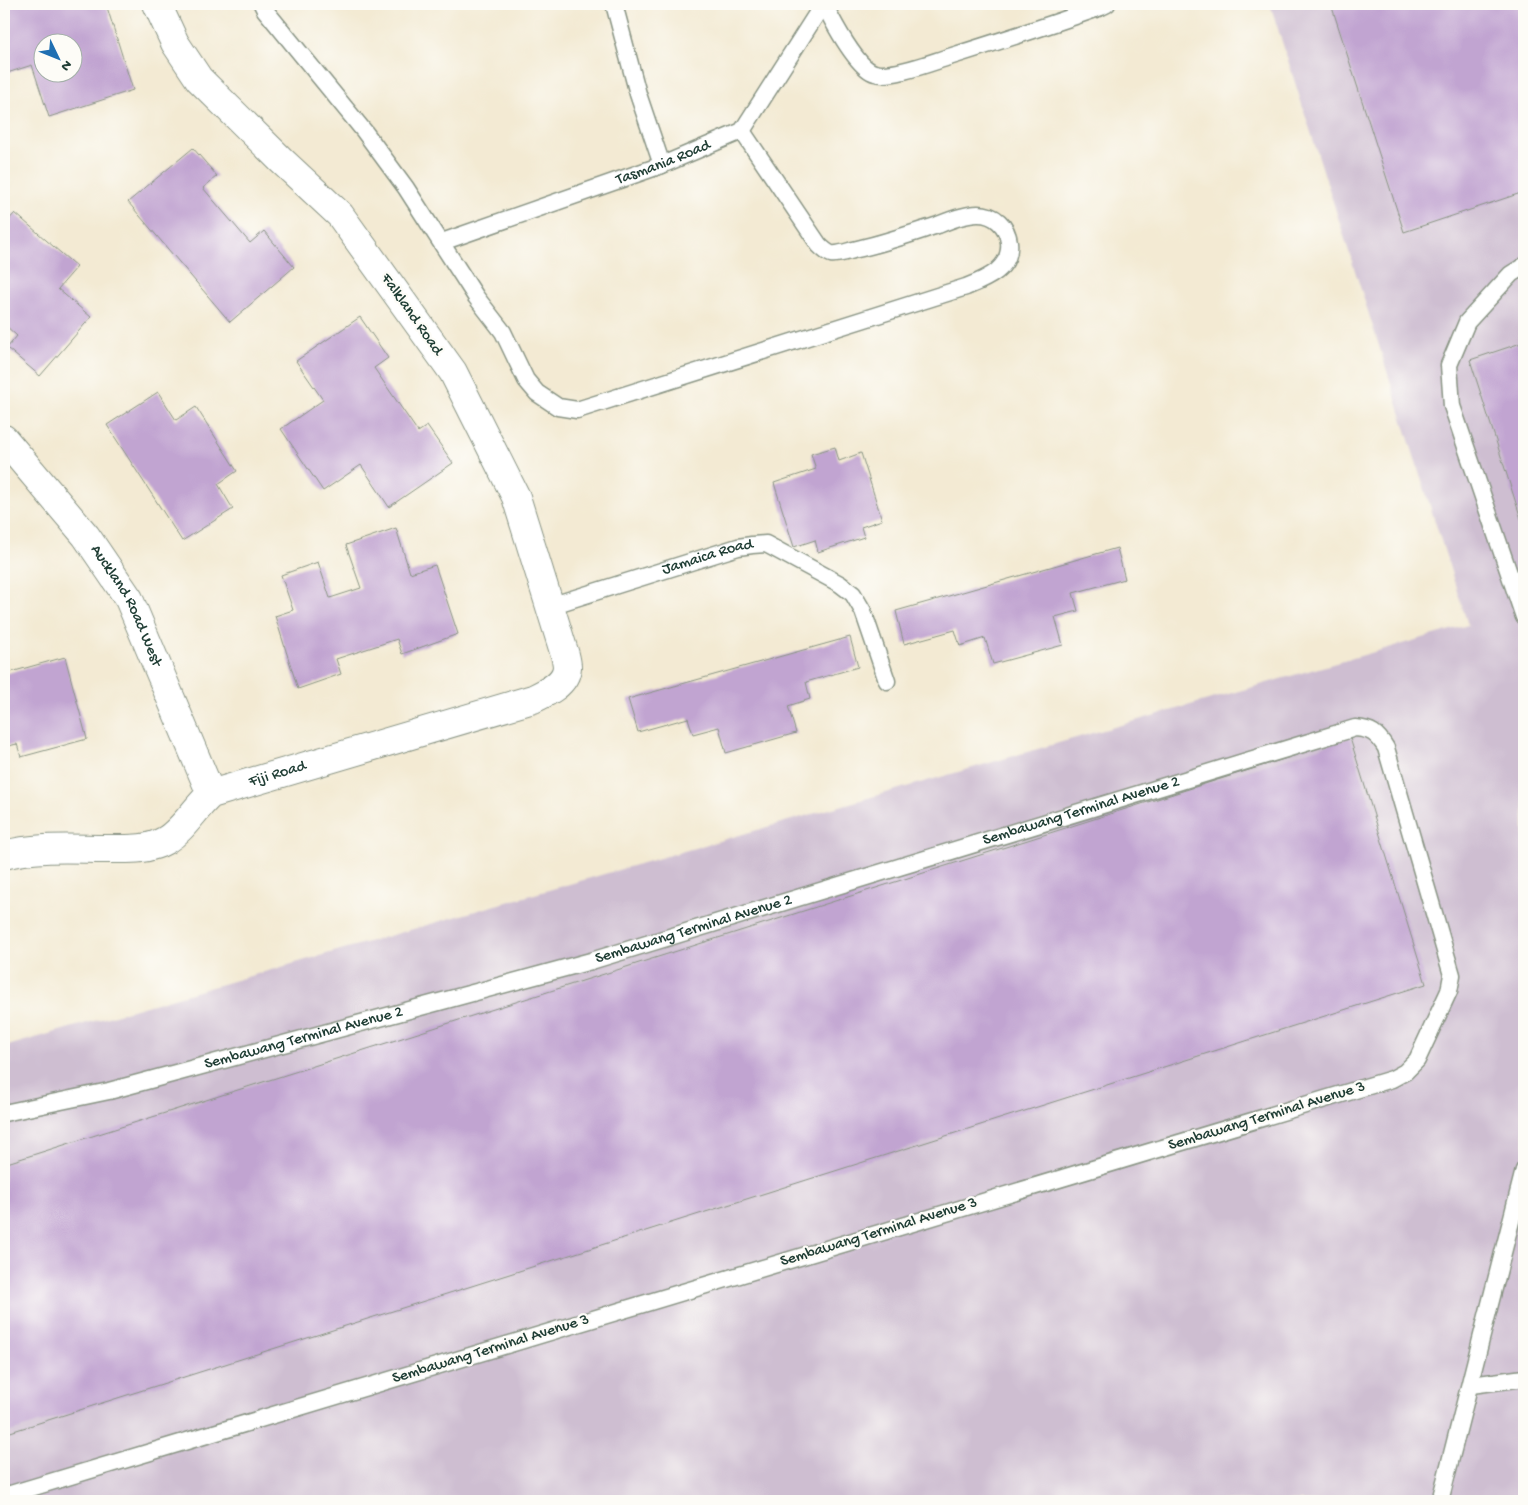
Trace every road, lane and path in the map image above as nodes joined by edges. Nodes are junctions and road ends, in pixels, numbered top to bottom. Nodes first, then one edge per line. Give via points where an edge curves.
1 (157, 4) edge
2 (262, 4) edge
3 (614, 4) edge
4 (824, 4) edge
5 (1104, 6) edge
6 (742, 131) junction
7 (662, 165) junction
8 (442, 242) junction
9 (1524, 266) edge
10 (4, 439) edge
11 (550, 606) junction
12 (1524, 617) edge
13 (887, 681) dead end
14 (560, 682) joint
15 (1375, 734) joint
16 (211, 794) junction
17 (4, 855) edge
18 (4, 1113) edge
19 (1524, 1170) edge
20 (1524, 1378) edge
21 (1471, 1385) junction
22 (4, 1496) edge
23 (1440, 1501) edge

1 - 11 street, Falkland Road via 174,43 199,79 340,215 452,372 516,497
2 - 8 lane via 364,131
3 - 7 lane via 638,94
4 - 5 lane via 844,42 874,74 919,66
4 - 6 lane
6 - 7 lane, Tasmania Road
6 - 8 lane via 826,252 836,254 868,247 979,214 999,220 1005,228 1009,243 1007,261 985,280 966,287 576,410 558,407 537,393 526,380 503,332 476,297
7 - 8 lane, Tasmania Road
9 - 12 lane via 1511,274 1467,322 1450,365 1452,406
10 - 16 street, Auckland Road West via 86,536 129,599
11 - 13 lane, Jamaica Road via 738,547 766,544 853,594 863,611
11 - 14 street, Falkland Road via 567,670
14 - 16 street, Fiji Road via 550,692 533,699
15 - 18 lane, Sembawang Terminal Avenue 2 via 1355,728 591,961 119,1088
15 - 22 lane, Sembawang Terminal Avenue 3 via 1386,748 1452,975 1449,991 1417,1060 1398,1076
16 - 17 street, Fiji Road via 179,830 146,848 31,850
19 - 21 lane
20 - 21 lane
21 - 23 lane

